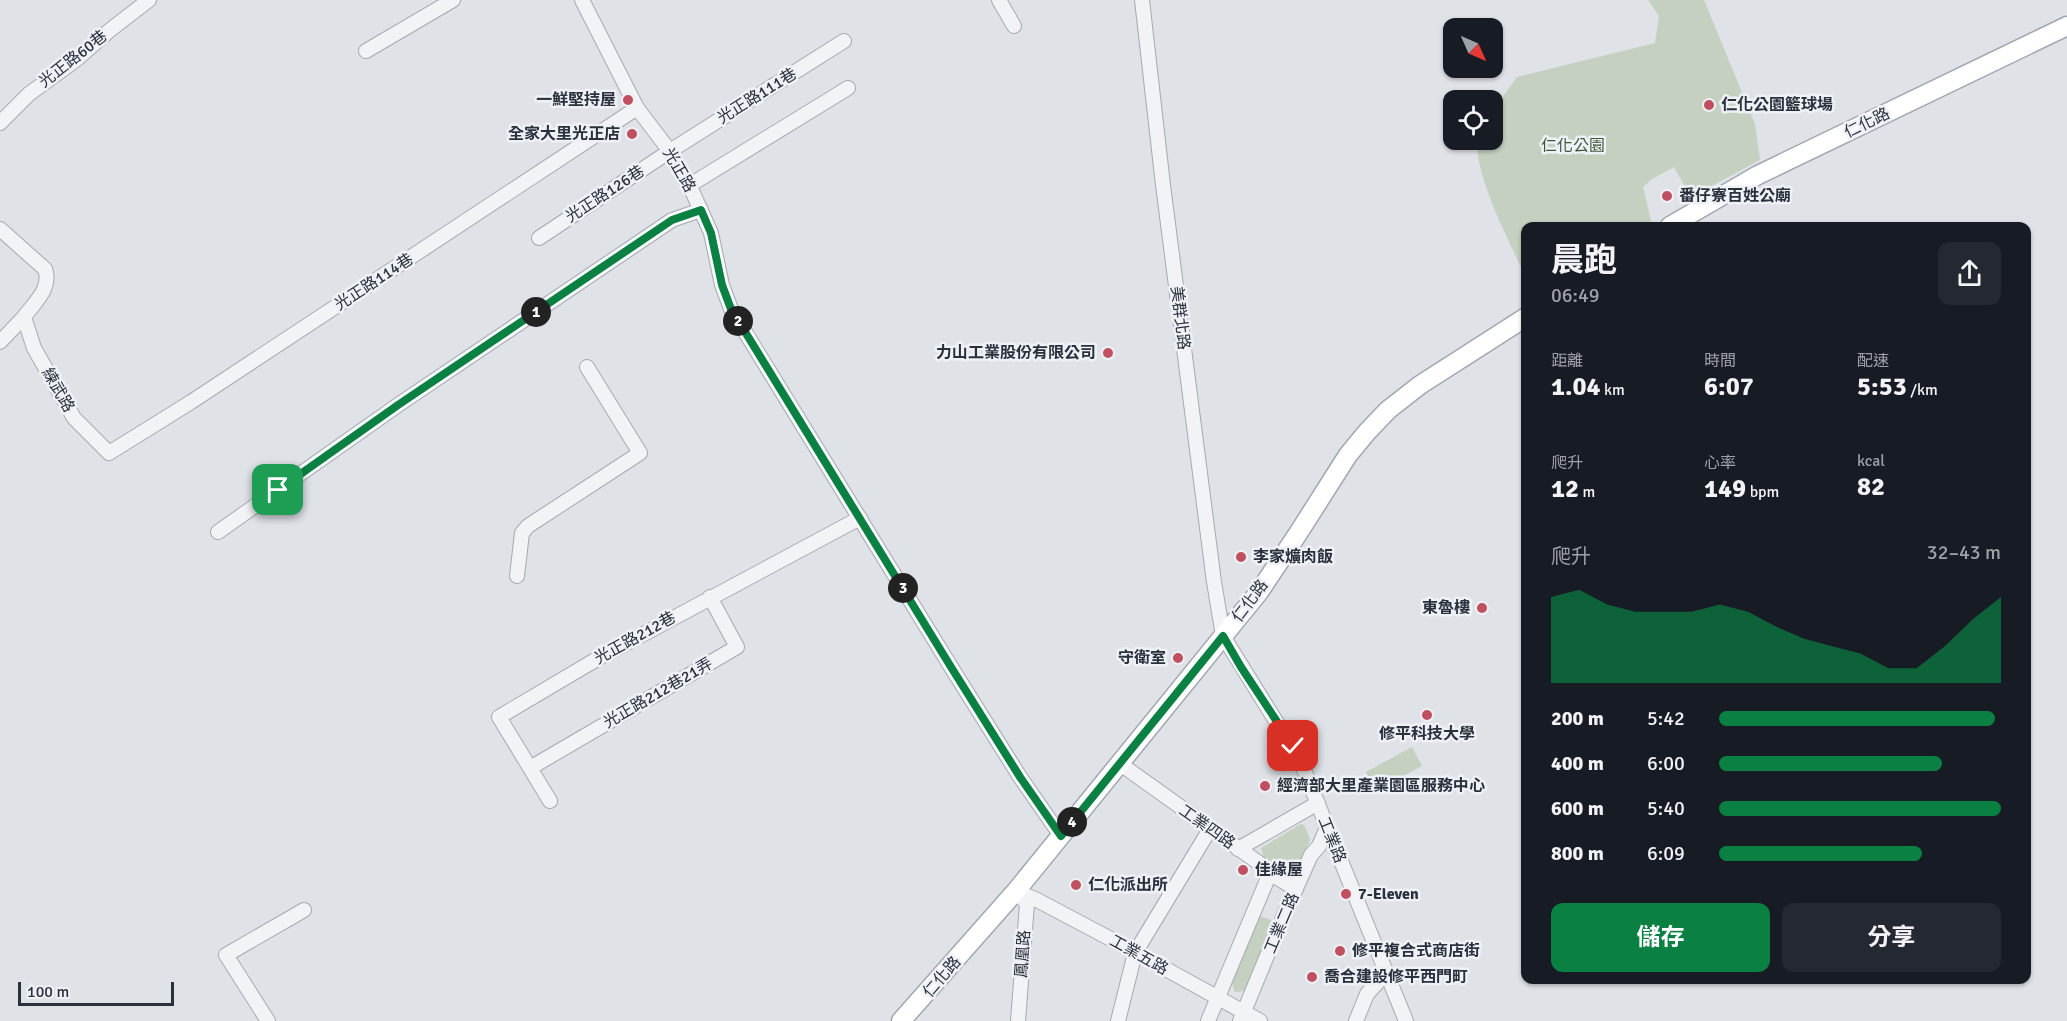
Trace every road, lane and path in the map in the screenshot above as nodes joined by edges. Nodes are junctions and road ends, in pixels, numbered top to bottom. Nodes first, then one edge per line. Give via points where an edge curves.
1 (149, 0) edge
2 (453, 0) edge
3 (582, 0) edge
4 (999, 0) edge
5 (1142, 0) edge
6 (1014, 26) dead end
7 (2067, 26) edge
8 (844, 41) dead end
9 (366, 51) dead end
10 (848, 88) dead end
11 (637, 108) junction
12 (0, 123) edge
13 (670, 151) junction
14 (690, 185) junction
15 (701, 210) junction
16 (1677, 222) edge
17 (0, 229) edge
18 (539, 237) dead end
19 (24, 317) junction
20 (1521, 320) edge
21 (0, 342) edge
22 (586, 367) dead end
23 (109, 453) joint
24 (861, 518) junction
25 (218, 532) dead end
26 (517, 576) dead end
27 (710, 597) junction
28 (1223, 636) junction
29 (1119, 763) junction
30 (530, 768) junction
31 (550, 801) dead end
32 (1317, 803) junction
33 (1327, 828) junction
34 (1210, 829) junction
35 (1061, 836) junction
36 (1238, 849) junction
37 (1270, 873) junction
38 (1296, 889) junction
39 (1016, 891) junction
40 (304, 910) dead end
41 (1135, 953) junction
42 (1387, 972) junction
43 (1218, 998) junction
44 (1242, 1017) edge
45 (268, 1021) edge
46 (902, 1021) edge
47 (1018, 1021) edge
48 (1118, 1021) edge
49 (1208, 1021) edge
50 (1260, 1021) edge
51 (1356, 1021) edge
52 (1406, 1021) edge

1 - 12 street, 光正路60巷 via 28,94
2 - 9 street
3 - 11 street, 光正路
4 - 6 street
5 - 28 street, 美群北路
7 - 16 main road, 仁化路 via 1758,175
8 - 13 street, 光正路111巷
10 - 14 street
11 - 13 street, 光正路
11 - 23 street, 光正路114巷
13 - 14 street, 光正路
13 - 18 street, 光正路126巷
14 - 15 street, 光正路
15 - 24 street, 光正路 via 711,233 728,303
15 - 25 street via 672,220
17 - 19 street via 40,263 48,277 44,291
19 - 21 street
19 - 23 street, 練武路 via 34,348 74,418
20 - 28 main road, 仁化路 via 1420,385 1367,432 1258,592
22 - 26 street via 640,453 528,526 522,533
24 - 27 street, 光正路212巷
24 - 35 street, 光正路 via 990,729
27 - 30 street, 光正路212巷21弄 via 736,647
27 - 30 street, 光正路212巷 via 499,717
28 - 29 main road, 仁化路
28 - 32 street, 工業路 via 1293,746
29 - 34 street, 工業四路
29 - 35 main road, 仁化路
30 - 31 street, 光正路212巷
32 - 33 street, 工業路
32 - 36 street
33 - 38 street, 工業二路
33 - 42 street, 工業路
34 - 36 street, 工業四路
34 - 41 street
35 - 39 main road, 仁化路
36 - 37 street, 工業四路
37 - 38 street, 工業四路
37 - 43 street, 工業二路
38 - 44 street, 工業二路
39 - 41 street, 工業五路
39 - 46 main road, 仁化路
39 - 47 street, 鳳凰路 via 1027,904
40 - 45 street via 226,955
41 - 43 street, 工業五路
41 - 48 street
42 - 51 street via 1368,994
42 - 52 street, 工業路
43 - 44 street, 工業五路
43 - 49 street, 工業二路
44 - 50 street, 工業五路

